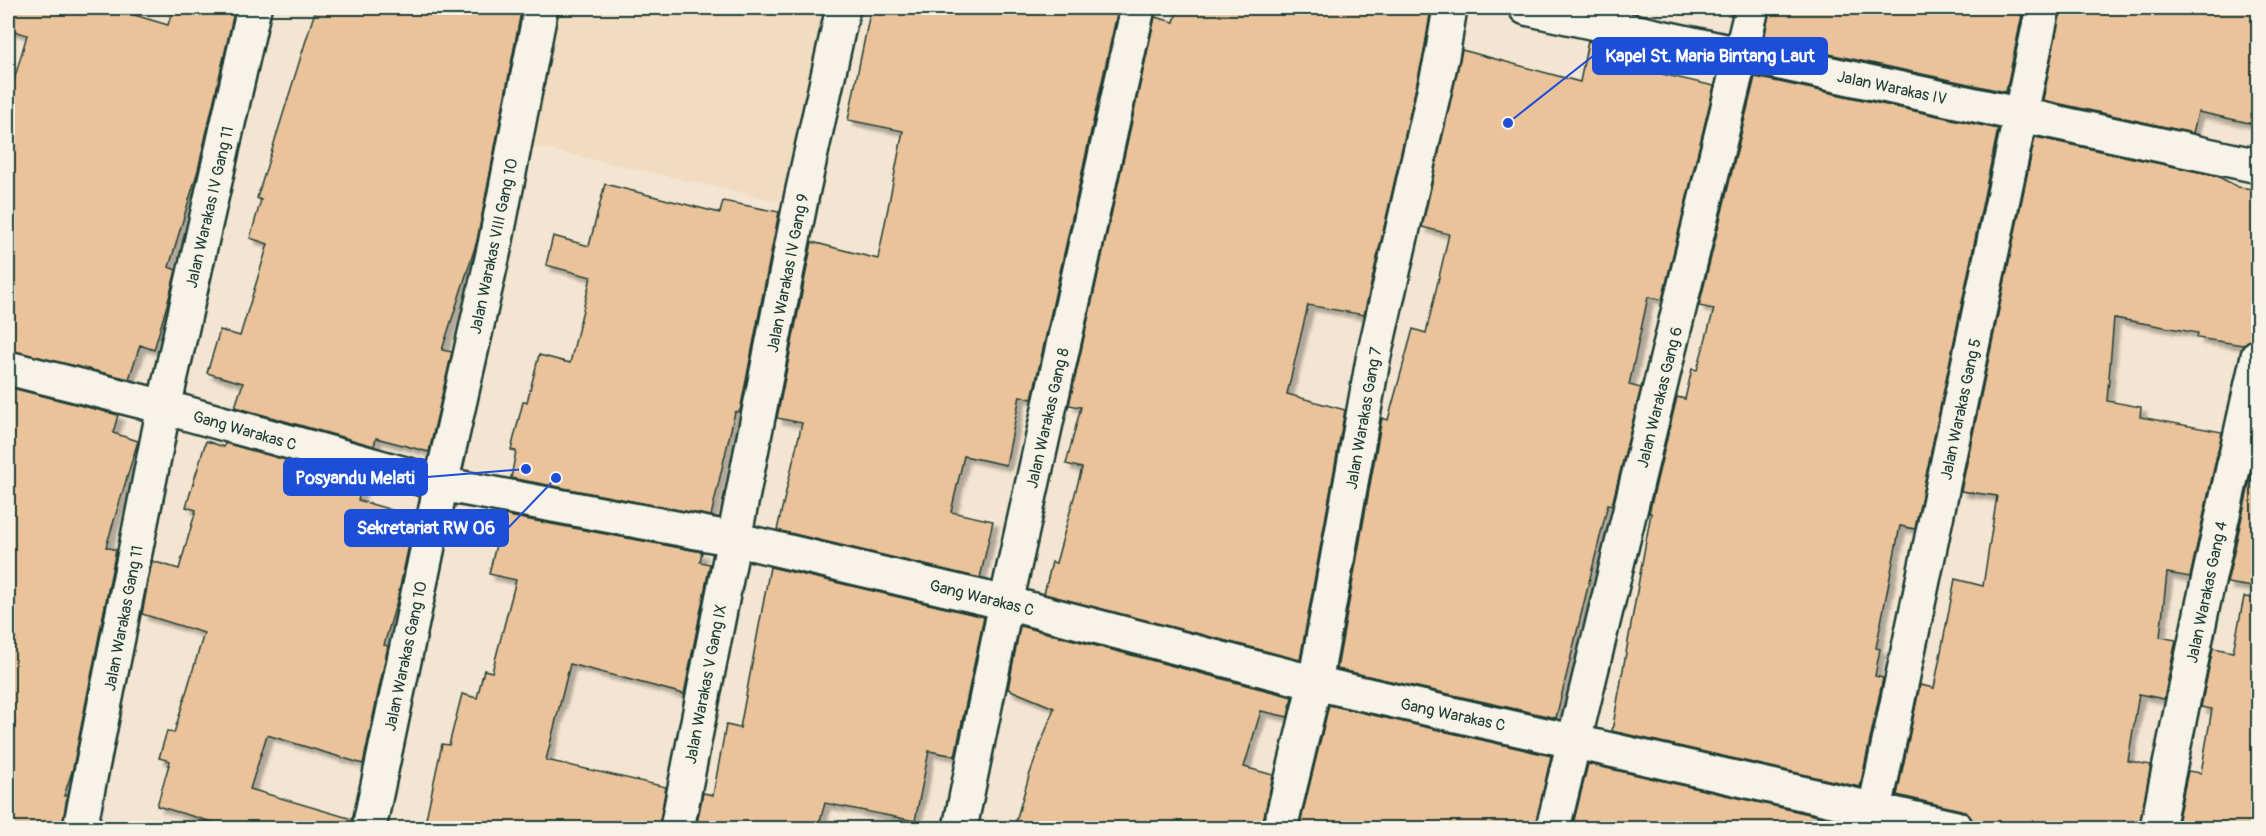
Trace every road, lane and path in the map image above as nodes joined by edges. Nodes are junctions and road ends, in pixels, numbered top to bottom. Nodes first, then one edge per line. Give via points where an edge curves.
1 (254, 8) edge
2 (541, 8) edge
3 (843, 8) edge
4 (1138, 8) edge
5 (1450, 8) edge
6 (1526, 8) edge
7 (1752, 8) edge
8 (2043, 8) edge
9 (1743, 54) junction
10 (2022, 115) junction
11 (2259, 166) edge
12 (2259, 356) edge
13 (8, 368) edge
14 (164, 407) junction
15 (441, 484) junction
16 (734, 539) junction
17 (1006, 603) junction
18 (1315, 683) junction
19 (1573, 740) junction
20 (1873, 819) edge
21 (80, 828) edge
22 (369, 828) edge
23 (677, 828) edge
24 (960, 828) edge
25 (1280, 828) edge
26 (1553, 828) edge
27 (1956, 828) edge
28 (2157, 828) edge

1 - 14 street, Jalan Warakas IV Gang 11
2 - 15 street, Jalan Warakas VIII Gang 10 via 495,245
3 - 16 street, Jalan Warakas IV Gang 9
4 - 17 street, Jalan Warakas Gang 8
5 - 18 street, Jalan Warakas Gang 7 via 1373,360
6 - 9 street, Jalan Warakas IV
7 - 9 street, Jalan Warakas Gang 6
8 - 10 street, Jalan Warakas Gang 5
9 - 10 street, Jalan Warakas IV
9 - 19 street, Jalan Warakas Gang 6
10 - 11 street, Jalan Warakas IV
10 - 20 street, Jalan Warakas Gang 5
12 - 28 street, Jalan Warakas Gang 4
13 - 14 street, Gang Warakas C
14 - 15 street, Gang Warakas C
14 - 21 street, Jalan Warakas Gang 11
15 - 16 street, Gang Warakas C
15 - 22 street, Jalan Warakas Gang 10
16 - 17 street, Gang Warakas C
16 - 23 street, Jalan Warakas V Gang IX
17 - 18 street, Gang Warakas C
17 - 24 street, Jalan Warakas Gang 8
18 - 19 street, Gang Warakas C
18 - 25 street, Jalan Warakas Gang 7
19 - 20 street, Gang Warakas C
19 - 26 street, Jalan Warakas Gang 6
20 - 27 street, Gang Warakas C

